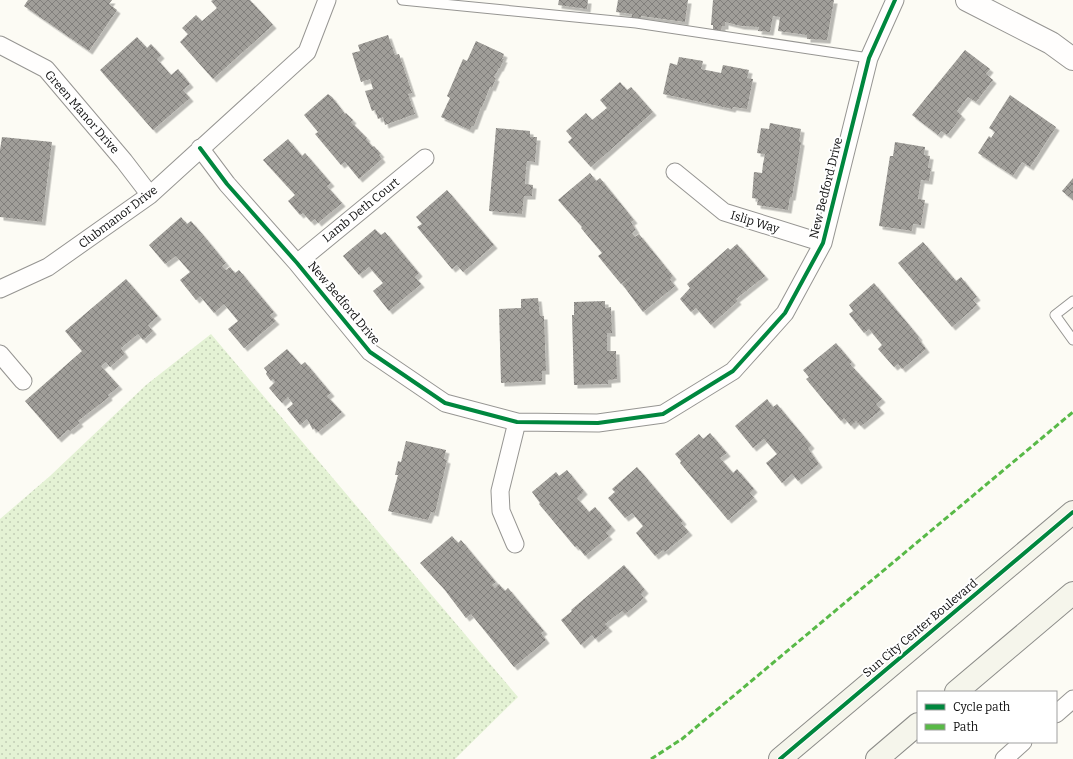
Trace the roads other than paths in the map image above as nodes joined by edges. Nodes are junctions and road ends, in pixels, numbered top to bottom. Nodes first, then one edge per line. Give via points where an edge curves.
1 (327, 0) edge
2 (402, 0) edge
3 (895, 0) edge
4 (967, 0) edge
5 (0, 45) edge
6 (869, 58) junction
7 (1073, 59) edge
8 (200, 148) junction
9 (425, 158) dead end
10 (675, 172) dead end
11 (150, 195) junction
12 (823, 243) junction
13 (297, 262) junction
14 (0, 289) edge
15 (1073, 301) edge
16 (1073, 340) edge
17 (0, 354) edge
18 (23, 381) dead end
19 (517, 422) junction
20 (1073, 512) edge
21 (515, 544) dead end
22 (1073, 593) edge
23 (957, 691) edge
24 (1073, 699) edge
25 (1057, 713) edge
26 (917, 725) edge
27 (1022, 743) edge
28 (780, 759) edge
29 (877, 759) edge
30 (1004, 759) edge

1 - 8 street, Clubmanor Drive via 307,52
2 - 6 lane via 636,23
3 - 6 street, New Bedford Drive
4 - 7 street via 1051,43
5 - 11 street, Green Manor Drive via 46,69
6 - 12 street, New Bedford Drive
8 - 11 street, Clubmanor Drive
8 - 13 street, New Bedford Drive via 227,184
9 - 13 street, Lamb Deth Court
10 - 12 street, Islip Way via 724,212
11 - 14 street, Clubmanor Drive via 48,267
12 - 19 street, New Bedford Drive via 785,314 732,371 663,414 598,423
13 - 19 street, New Bedford Drive via 370,352 445,403
15 - 16 lane via 1055,315
17 - 18 street
19 - 21 street via 500,491 500,511
20 - 28 main road, Sun City Center Boulevard
22 - 23 main road
24 - 25 street
26 - 29 main road
27 - 30 street

